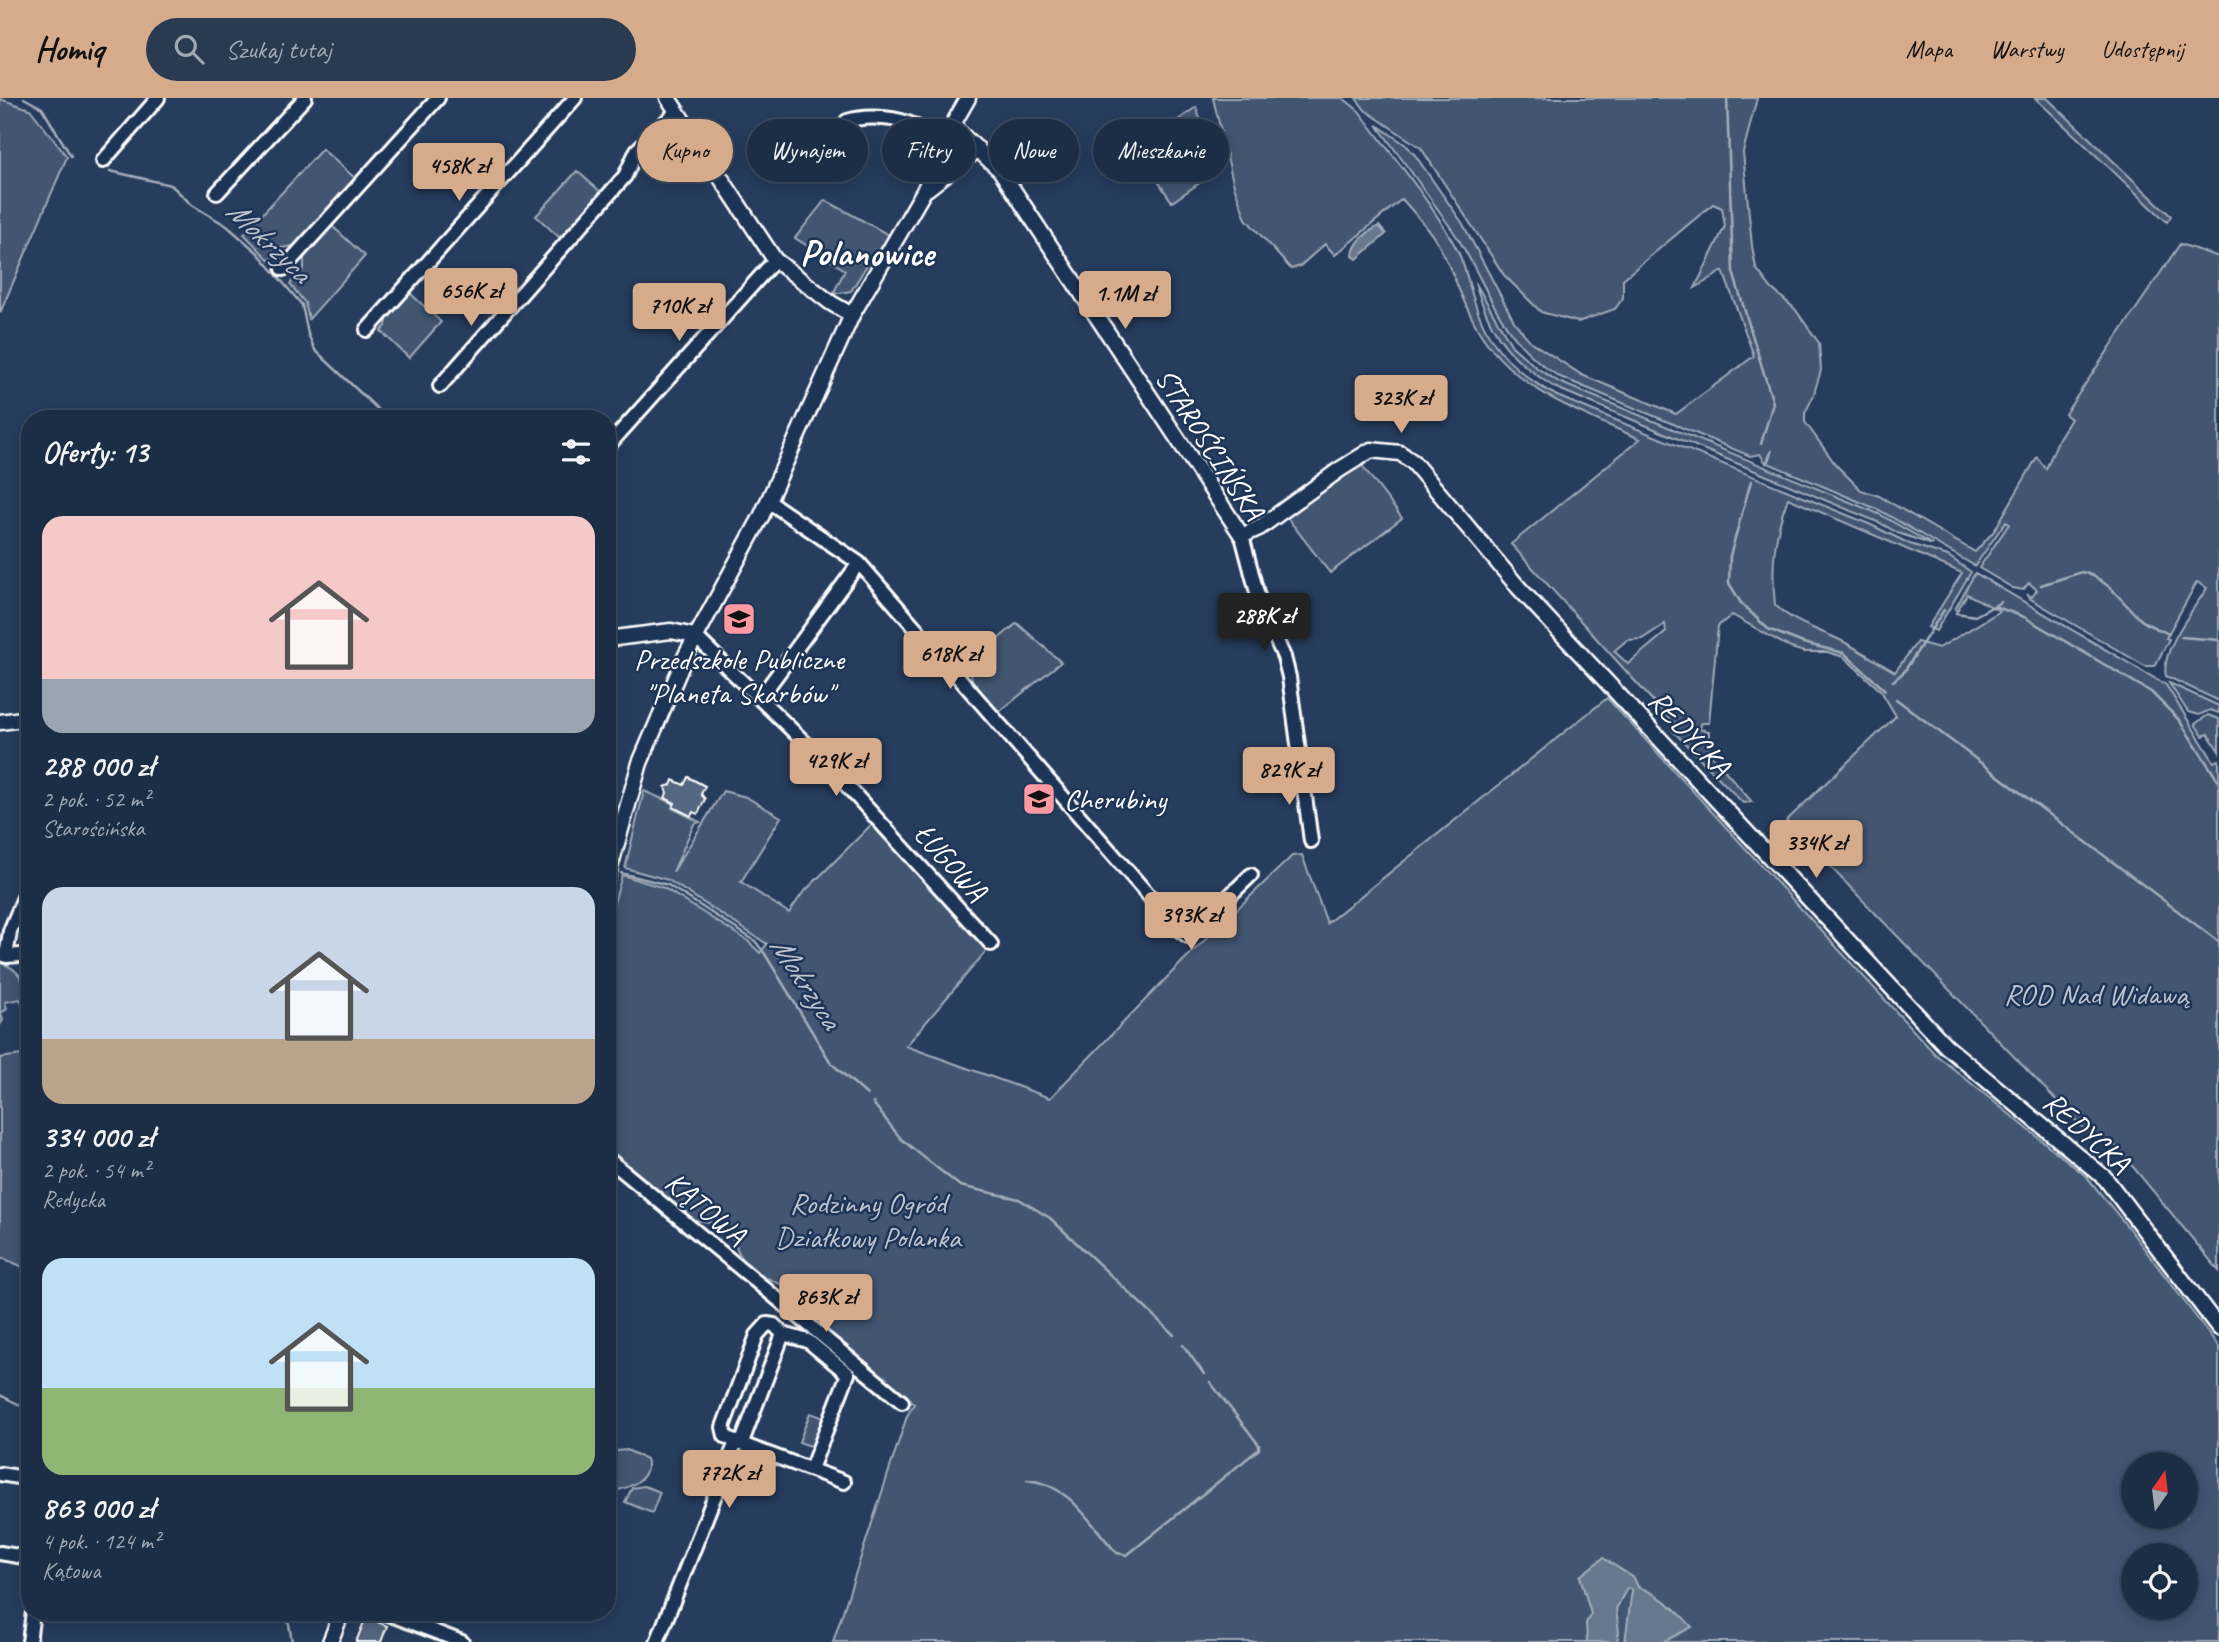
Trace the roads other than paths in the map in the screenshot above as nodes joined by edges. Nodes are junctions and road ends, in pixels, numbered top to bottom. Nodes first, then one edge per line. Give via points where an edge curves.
1 (158, 98) edge
2 (305, 98) edge
3 (438, 98) edge
4 (575, 98) edge
5 (668, 98) edge
6 (968, 98) edge
7 (676, 112) junction
8 (862, 119) edge
9 (882, 119) edge
10 (956, 119) edge
11 (975, 146) edge
12 (978, 149) junction
13 (103, 161) dead end
14 (928, 182) edge
15 (924, 191) junction
16 (217, 193) dead end
17 (775, 260) junction
18 (283, 269) dead end
19 (852, 315) junction
20 (368, 330) dead end
21 (440, 386) dead end
22 (616, 437) edge
23 (768, 502) junction
24 (1242, 537) junction
25 (859, 563) junction
26 (695, 636) junction
27 (616, 638) edge
28 (760, 698) junction
29 (21, 719) edge
30 (0, 722) edge
31 (1311, 841) dead end
32 (616, 847) edge
33 (1251, 875) dead end
34 (21, 906) edge
35 (991, 944) dead end
36 (21, 955) dead end
37 (616, 1165) edge
38 (2219, 1328) edge
39 (783, 1334) junction
40 (902, 1402) dead end
41 (739, 1442) junction
42 (811, 1469) junction
43 (0, 1474) edge
44 (21, 1478) edge
45 (844, 1482) dead end
46 (0, 1553) edge
47 (21, 1556) edge
48 (32, 1621) edge
49 (338, 1621) edge
50 (407, 1621) edge
51 (29, 1642) edge
52 (330, 1642) edge
53 (462, 1642) edge
54 (657, 1642) edge

1 - 13 street
2 - 16 street
3 - 18 street
4 - 20 street
5 - 7 street
6 - 10 street
7 - 17 street
7 - 21 street via 637,150 625,177
8 - 9 street
11 - 12 street, STAROŚCIŃSKA
12 - 15 street
12 - 24 street, STAROŚCIŃSKA via 1000,170
14 - 15 street
15 - 19 street
17 - 19 street
17 - 22 street
19 - 23 street
23 - 25 street
23 - 26 street
24 - 31 street, STAROŚCIŃSKA via 1260,604 1289,677
24 - 38 street, REDYCKA via 1371,450 1400,453 1413,462 1519,588 1945,1046 2105,1178
25 - 28 street
25 - 33 street via 1178,929 1188,936
26 - 27 street via 671,631
26 - 28 street, ŁUGOWA
26 - 32 street via 640,763
28 - 35 street, ŁUGOWA via 828,765
29 - 30 street
34 - 36 street via 6,956
37 - 40 street, KĄTOWA
39 - 41 street
39 - 41 street via 767,1324 757,1335 723,1427 724,1436
39 - 42 street via 808,1341 848,1374
41 - 42 street
41 - 54 street
42 - 45 street
43 - 44 street
46 - 47 street
48 - 51 street
49 - 52 street
50 - 53 street

